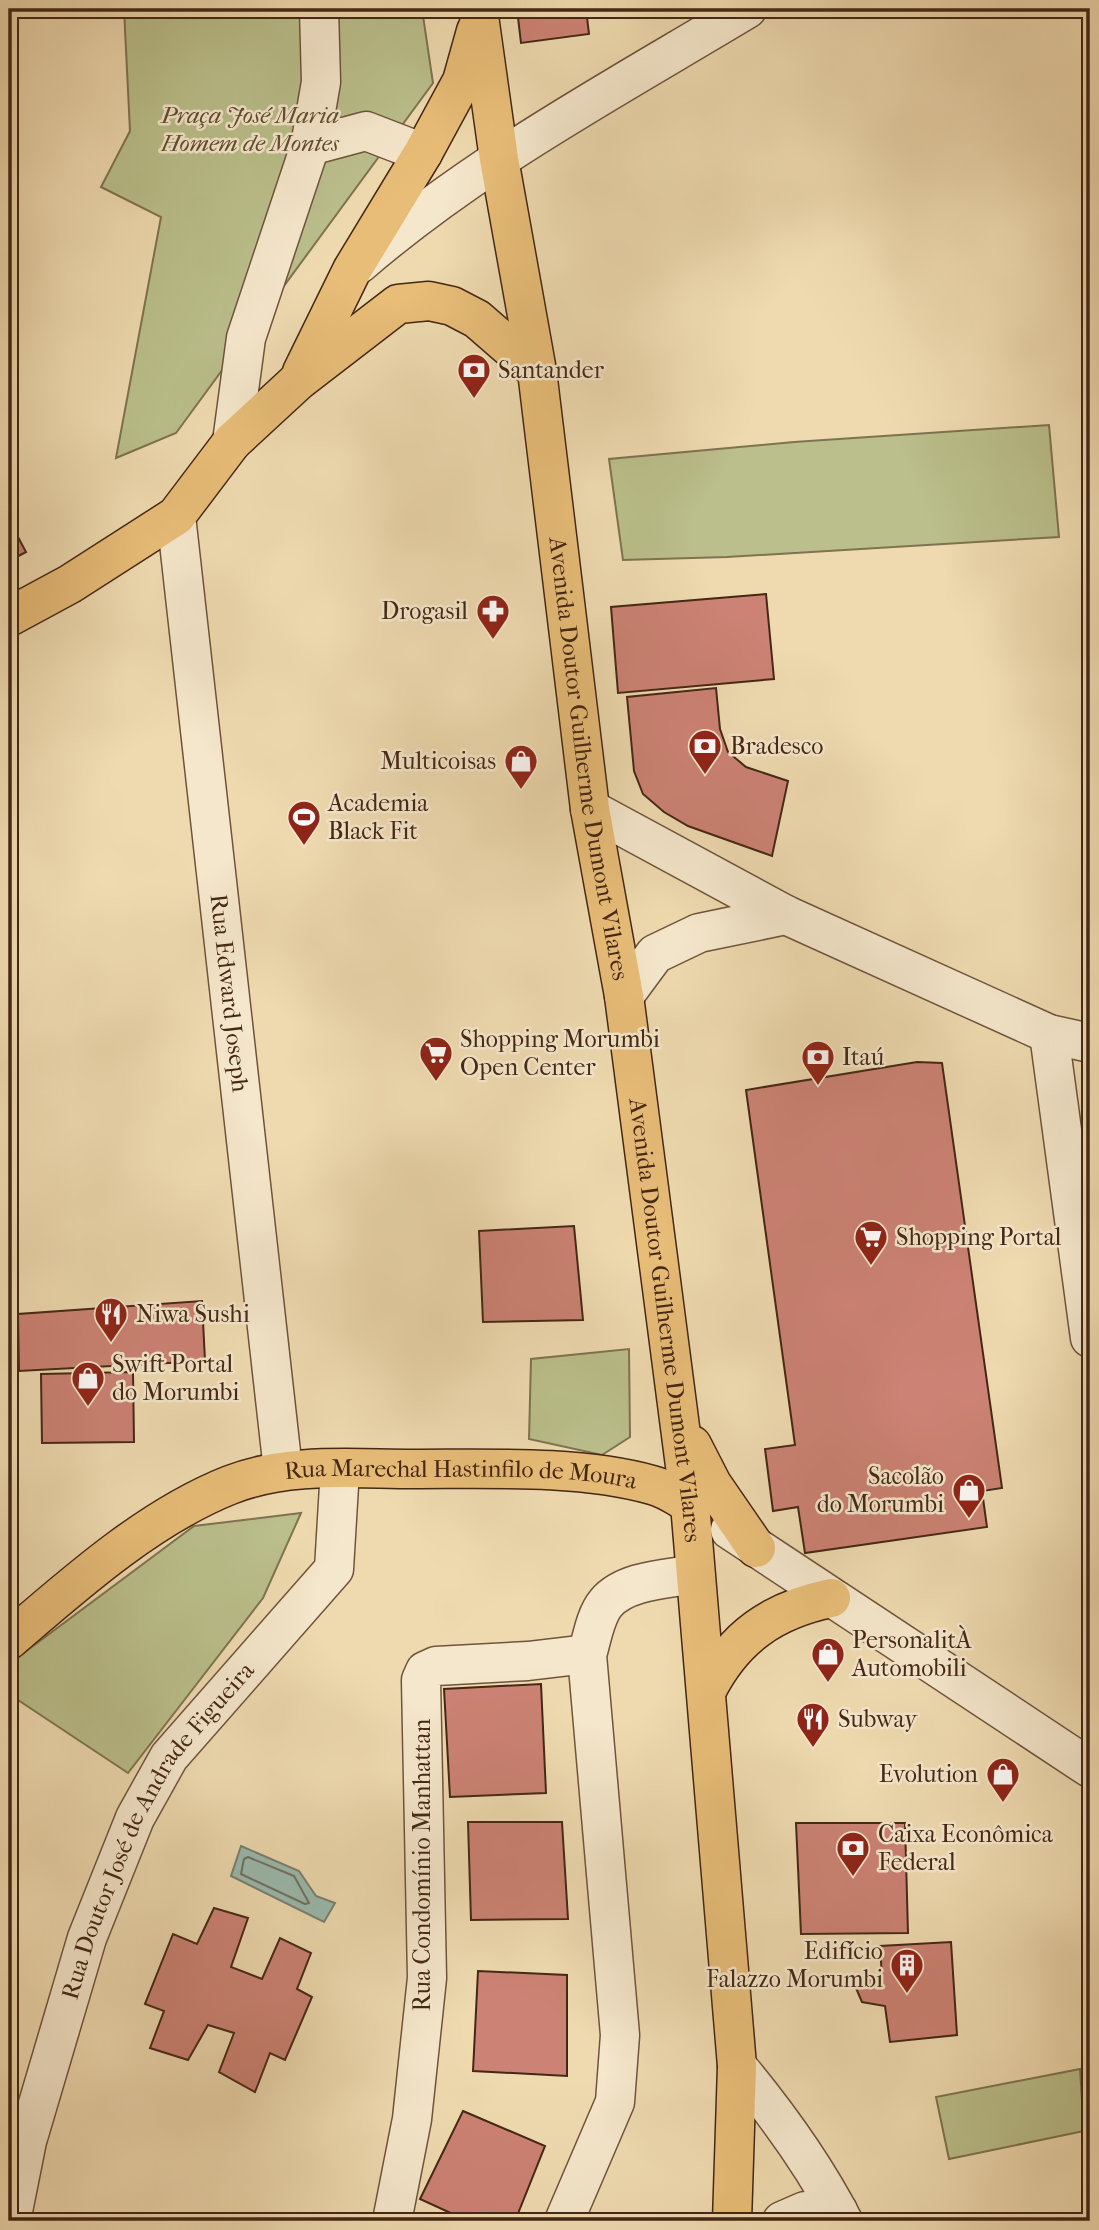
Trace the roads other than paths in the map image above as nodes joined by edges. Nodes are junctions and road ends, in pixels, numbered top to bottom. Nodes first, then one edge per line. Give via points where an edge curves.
1 (319, 9) edge
2 (747, 9) edge
3 (479, 14) edge
4 (310, 146) junction
5 (423, 153) junction
6 (499, 159) junction
7 (352, 270) junction
8 (537, 370) junction
9 (298, 381) junction
10 (232, 442) junction
11 (176, 516) junction
12 (9, 617) edge
13 (590, 809) junction
14 (786, 915) junction
15 (624, 996) junction
16 (1049, 1034) junction
17 (1090, 1043) edge
18 (1090, 1338) edge
19 (679, 1414) junction
20 (340, 1469) junction
21 (284, 1470) junction
22 (690, 1504) junction
23 (756, 1548) junction
24 (695, 1574) junction
25 (831, 1598) junction
26 (9, 1640) edge
27 (587, 1654) junction
28 (707, 1690) junction
29 (1090, 1768) edge
30 (737, 2066) junction
31 (840, 2216) edge
32 (11, 2221) edge
33 (392, 2221) edge
34 (564, 2221) edge
35 (732, 2221) edge
36 (782, 2221) edge

1 - 4 street via 321,82
2 - 6 street
3 - 5 main road via 462,81
3 - 6 main road, Avenida Doutor Guilherme Dumont Vilares
4 - 5 street via 366,131
4 - 10 street via 246,338
5 - 7 main road
6 - 7 street via 416,215
6 - 8 main road, Avenida Doutor Guilherme Dumont Vilares
7 - 9 main road
8 - 9 main road via 477,319 429,301 398,304
8 - 13 main road, Avenida Doutor Guilherme Dumont Vilares
9 - 10 main road
10 - 11 main road
11 - 12 main road
11 - 21 street, Rua Edward Joseph
13 - 14 street
13 - 15 main road, Avenida Doutor Guilherme Dumont Vilares
14 - 15 street via 699,933 655,954
14 - 16 street
15 - 19 main road, Avenida Doutor Guilherme Dumont Vilares
16 - 17 street
16 - 18 street
19 - 22 main road, Avenida Doutor Guilherme Dumont Vilares
19 - 23 main road via 712,1484
20 - 21 main road, Rua Marechal Hastinfilo de Moura
20 - 22 main road, Rua Marechal Hastinfilo de Moura via 508,1469 616,1478 655,1485
20 - 32 street, Rua Doutor José de Andrade Figueira via 334,1569 169,1756 135,1818 87,1938 27,2141
21 - 26 main road, Rua Marechal Hastinfilo de Moura via 230,1485 173,1513 70,1588
22 - 23 street, Rua Marechal Hastinfilo de Moura
22 - 24 main road, Avenida Doutor Guilherme Dumont Vilares
23 - 25 street, Rua Marechal Hastinfilo de Moura
24 - 27 street via 640,1584 615,1596 599,1616
24 - 28 main road, Avenida Doutor Guilherme Dumont Vilares
25 - 28 main road via 780,1613 758,1626 719,1666
25 - 29 street, Rua Marechal Hastinfilo de Moura
27 - 33 street, Rua Condomínio Manhattan via 436,1666 425,1671 421,1680 427,1978 412,2119
27 - 34 street via 620,2035 615,2102
28 - 30 main road, Avenida Doutor Guilherme Dumont Vilares
30 - 31 street via 804,2154
30 - 35 main road, Avenida Doutor Guilherme Dumont Vilares
31 - 36 street via 805,2211

